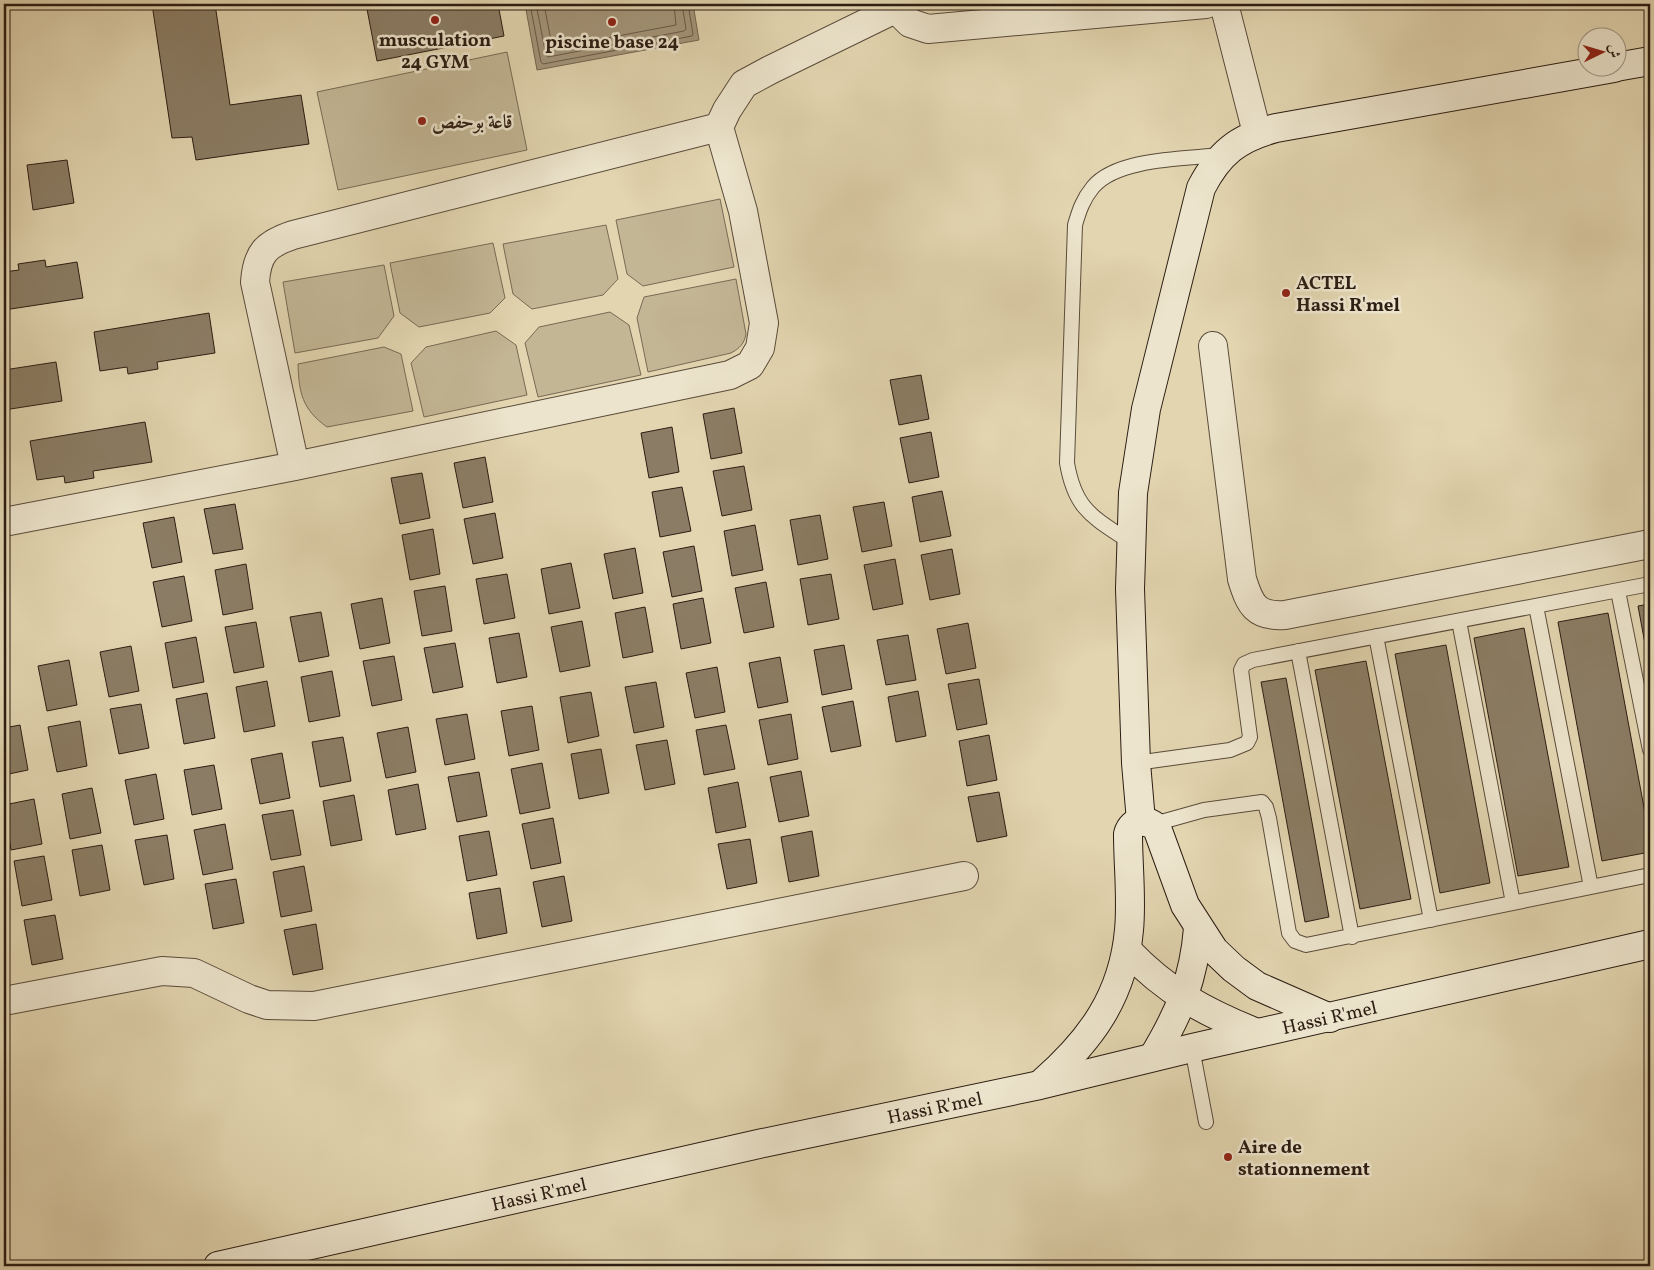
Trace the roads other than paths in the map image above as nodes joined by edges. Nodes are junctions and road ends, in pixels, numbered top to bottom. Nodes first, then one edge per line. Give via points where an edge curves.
1 (1206, 4) edge
2 (1224, 4) edge
3 (893, 6) edge
4 (1650, 61) edge
5 (1626, 65) edge
6 (1576, 74) edge
7 (719, 127) junction
8 (1257, 133) junction
9 (1223, 155) junction
10 (1213, 346) dead end
11 (295, 466) junction
12 (4, 522) edge
13 (1130, 542) junction
14 (1650, 544) edge
15 (1650, 584) edge
16 (1618, 591) junction
17 (1536, 606) junction
18 (1459, 621) junction
19 (1376, 636) junction
20 (1298, 651) junction
21 (1650, 750) edge
22 (1136, 763) junction
23 (1147, 823) junction
24 (1650, 875) edge
25 (964, 876) dead end
26 (1591, 887) junction
27 (1513, 903) junction
28 (1431, 920) junction
29 (1198, 928) junction
30 (1352, 937) junction
31 (1650, 944) edge
32 (1127, 950) junction
33 (1184, 999) junction
34 (5, 1002) edge
35 (1330, 1018) junction
36 (1257, 1033) junction
37 (1192, 1048) junction
38 (1153, 1057) junction
39 (1040, 1085) junction
40 (1206, 1122) dead end
41 (218, 1266) edge

1 - 3 street via 928,29 910,23
2 - 8 street
3 - 7 street via 744,84
4 - 5 street
6 - 8 street
7 - 11 street via 293,235 264,250 256,264 255,282
7 - 11 street via 742,211 764,323 760,348 750,365 730,375
8 - 9 street
9 - 13 street via 1201,188 1146,409 1133,493
9 - 13 lane via 1130,166 1111,173 1081,204 1074,225 1067,464 1070,482 1080,504 1093,518
10 - 14 street via 1242,579 1248,599 1259,611 1271,616 1286,615
11 - 12 street
13 - 22 street
15 - 16 lane
16 - 17 lane
16 - 21 lane
17 - 18 lane
17 - 26 lane
18 - 19 lane
18 - 27 lane
19 - 20 lane
19 - 28 lane
20 - 22 lane via 1244,664 1241,679 1250,737 1242,747
20 - 30 lane
22 - 23 street
23 - 29 street via 1161,836 1185,905
23 - 30 lane via 1204,810 1262,802 1268,813 1289,932 1295,941 1306,945
23 - 32 street via 1131,827 1128,834
24 - 26 lane
25 - 34 street via 314,1006 267,1005 194,973 162,971
26 - 27 lane
27 - 28 lane
28 - 30 lane
29 - 33 street via 1196,952
29 - 35 street via 1214,950 1257,986
31 - 35 street, Hassi R'mel
32 - 33 street
32 - 39 street via 1106,1010 1089,1037
33 - 36 street
33 - 38 street
35 - 36 street, Hassi R'mel
36 - 37 street, Hassi R'mel
37 - 38 street, Hassi R'mel
37 - 40 lane
38 - 39 street, Hassi R'mel
39 - 41 street, Hassi R'mel via 763,1143

